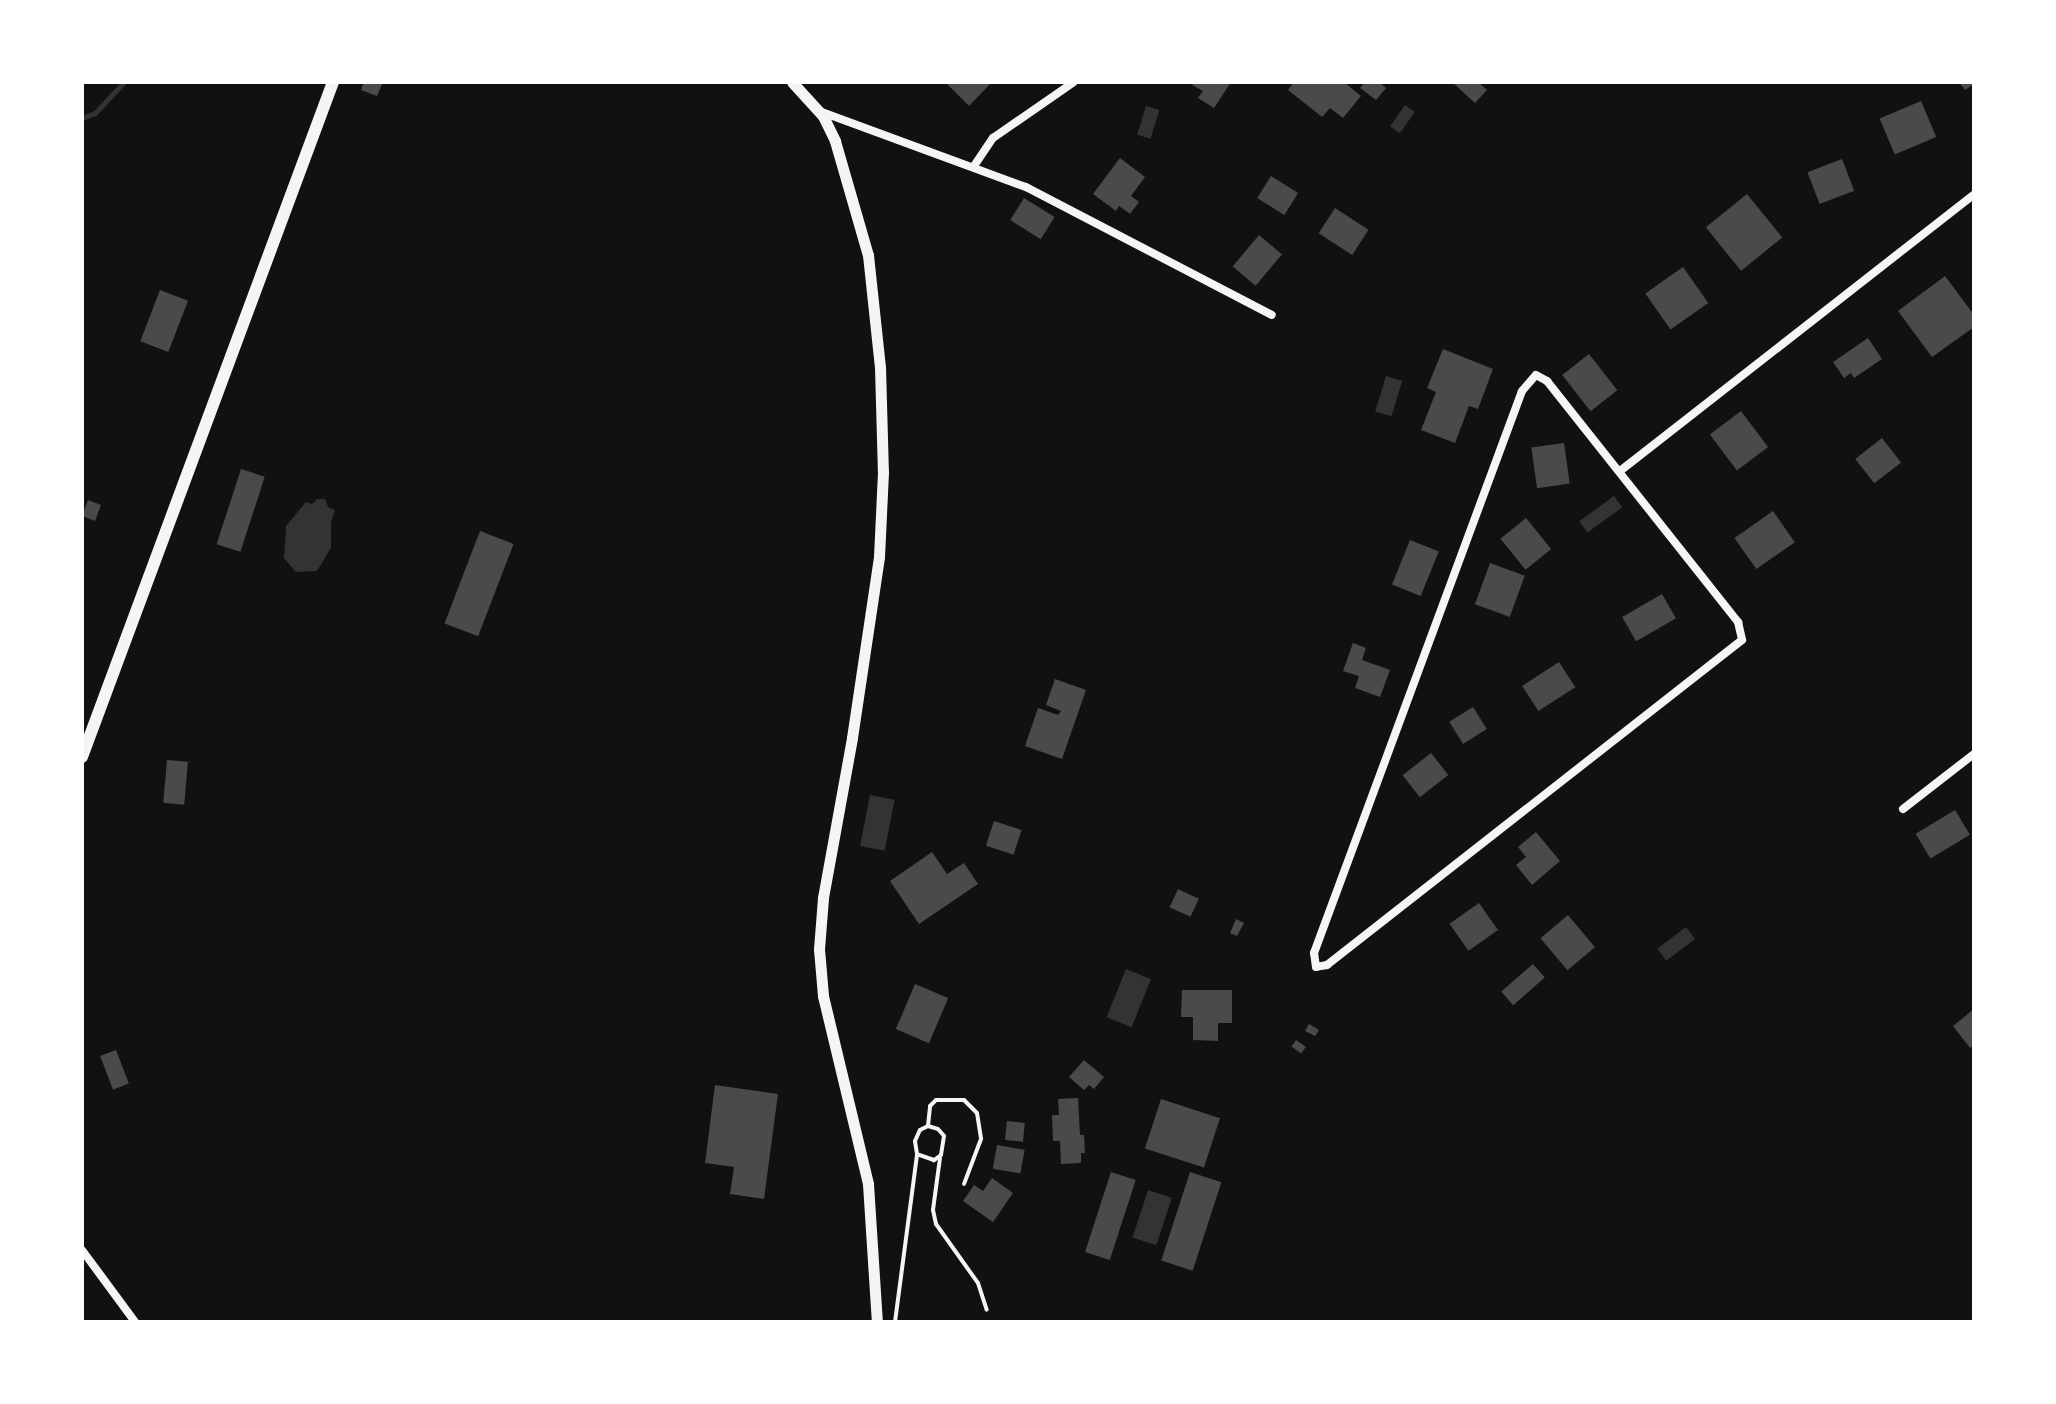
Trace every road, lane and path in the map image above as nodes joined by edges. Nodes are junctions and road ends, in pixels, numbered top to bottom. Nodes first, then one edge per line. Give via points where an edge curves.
1 (333, 82) edge
2 (792, 82) edge
3 (1074, 82) edge
4 (818, 110) junction
5 (974, 166) junction
6 (1974, 194) edge
7 (1272, 315) dead end
8 (1620, 471) junction
9 (1974, 754) edge
10 (82, 757) edge
11 (1903, 809) dead end
12 (928, 1126) junction
13 (917, 1154) junction
14 (941, 1155) junction
15 (964, 1184) dead end
16 (82, 1250) edge
17 (987, 1310) dead end
18 (135, 1322) edge
19 (877, 1322) edge
20 (895, 1322) edge

1 - 10 main road
2 - 4 street
3 - 5 street via 993,138
4 - 5 street
4 - 19 street via 835,141 868,255 882,392 879,557 819,949 823,996 868,1184
5 - 7 street via 1026,187
6 - 8 street
8 - 8 street via 1545,379 1530,379 1314,953 1316,967 1327,965 1741,643 1738,622
9 - 11 street
12 - 13 lane via 915,1141
12 - 14 lane via 944,1136
12 - 15 lane via 936,1100 964,1100 977,1113 981,1139
13 - 14 lane via 934,1160
13 - 20 lane
14 - 17 lane via 933,1210 936,1224 978,1283
16 - 18 street

